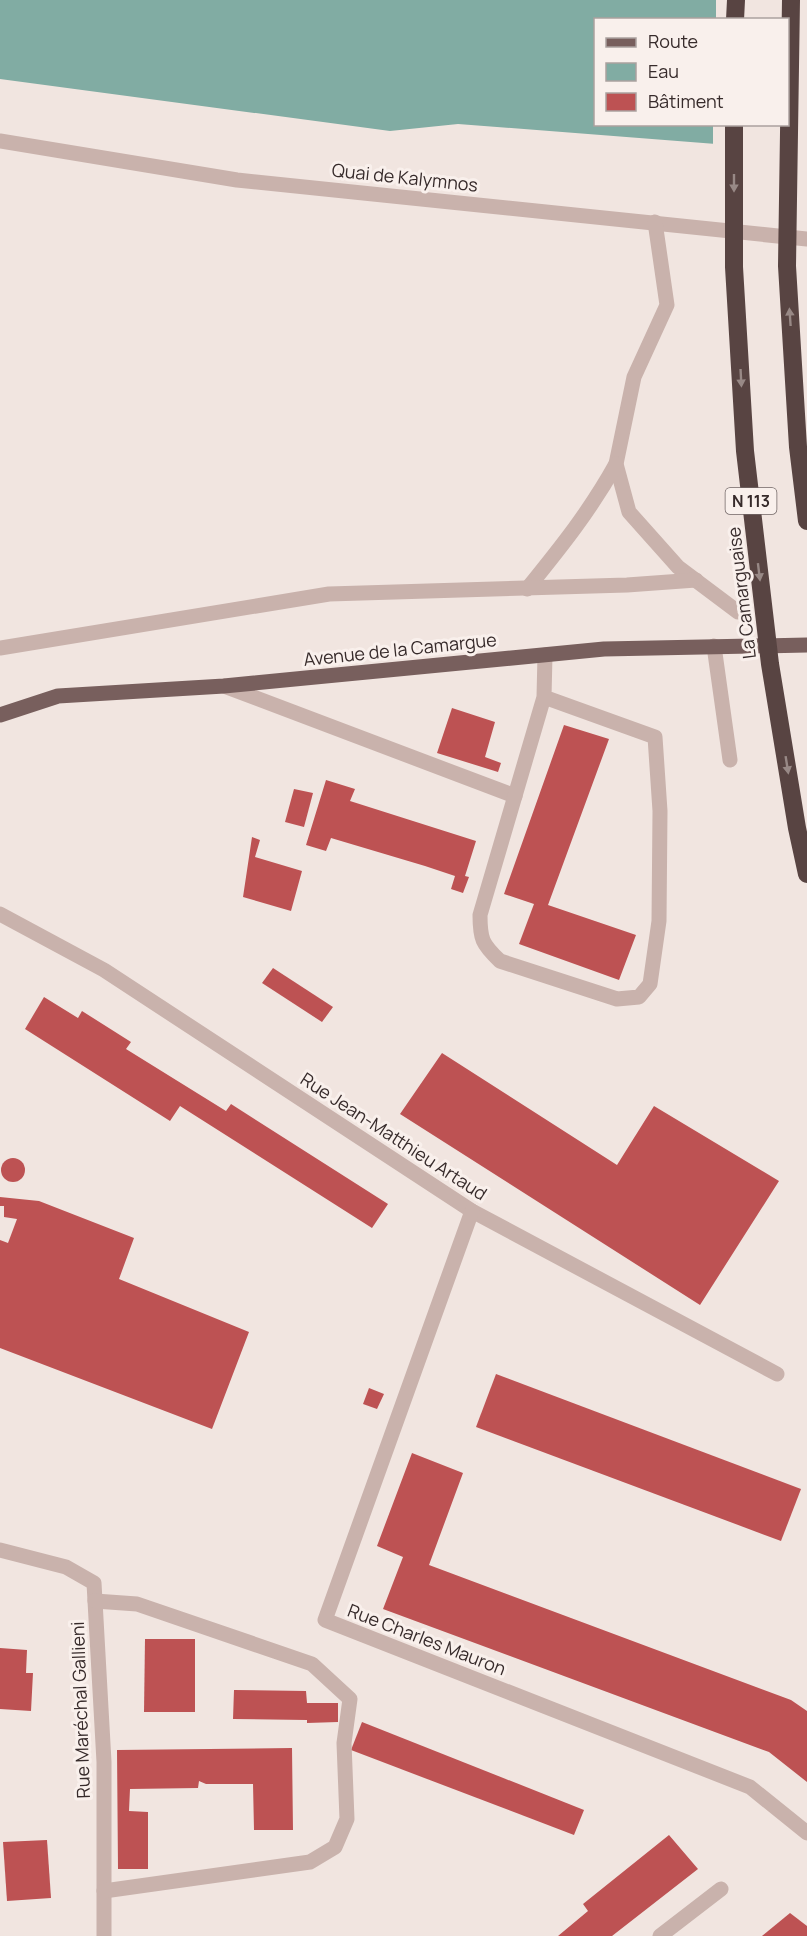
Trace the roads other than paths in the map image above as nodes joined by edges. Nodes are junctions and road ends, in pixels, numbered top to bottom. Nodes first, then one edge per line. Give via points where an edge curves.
1 (736, 0) edge
2 (791, 0) edge
3 (735, 18) edge
4 (734, 126) edge
5 (0, 141) edge
6 (655, 222) junction
7 (807, 238) edge
8 (616, 464) junction
9 (807, 521) edge
10 (696, 580) junction
11 (527, 589) junction
12 (738, 612) dead end
13 (807, 645) edge
14 (714, 646) junction
15 (0, 648) edge
16 (545, 655) junction
17 (224, 686) junction
18 (544, 697) junction
19 (0, 715) edge
20 (730, 760) dead end
21 (515, 796) junction
22 (807, 874) edge
23 (0, 914) edge
24 (472, 1211) junction
25 (777, 1374) dead end
26 (0, 1550) edge
27 (95, 1601) junction
28 (807, 1833) edge
29 (721, 1889) dead end
30 (104, 1891) junction
31 (104, 1936) edge
32 (660, 1936) edge

1 - 3 highway
9 -> 2 highway, N 113, bridge via 798,447 787,266
4 -> 22 highway, La Camarguaise / N 113, bridge via 734,267 745,451 770,664
5 - 6 street, Quai de Kalymnos via 237,180
6 - 7 street, Quai de Kalymnos
6 - 8 street via 667,305 634,377
8 - 10 street via 629,512 678,567
8 - 11 street via 573,534
10 - 11 street
10 - 12 street
11 - 15 street via 329,594
13 - 14 main road, Avenue de la Camargue
14 - 16 main road, Avenue de la Camargue
14 - 20 street
16 - 17 main road, Avenue de la Camargue
16 - 18 street
17 - 19 main road, Avenue de la Camargue via 58,696
17 - 21 street
18 - 21 street
18 - 21 street via 655,737 660,812 659,921 650,984 639,997 617,999 525,970 500,961 485,948 480,915
23 - 24 street, Rue Jean-Matthieu Artaud via 104,970
24 - 25 street, Rue Jean-Matthieu Artaud
24 - 28 street, Rue Charles Mauron via 325,1620 750,1787
26 - 27 street, Rue Maréchal Gallieni via 66,1567 94,1583
27 - 30 street, Rue Maréchal Gallieni via 104,1762
27 - 30 street via 137,1604 312,1664 350,1699 344,1743 347,1820 335,1846 310,1862
29 - 32 street
30 - 31 street, Rue Maréchal Gallieni

